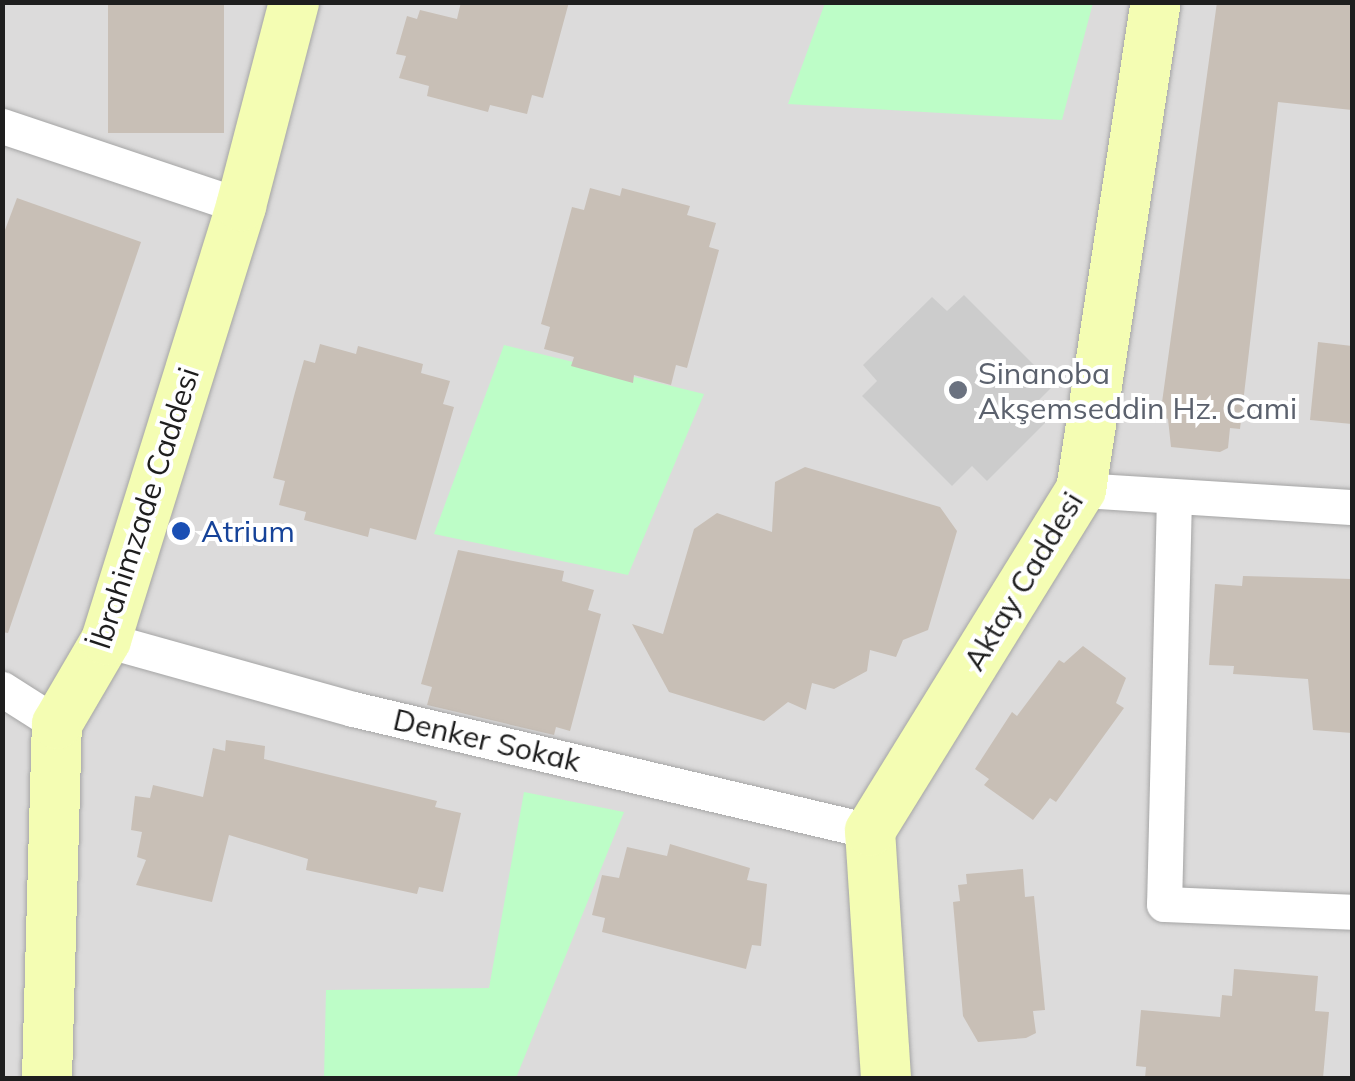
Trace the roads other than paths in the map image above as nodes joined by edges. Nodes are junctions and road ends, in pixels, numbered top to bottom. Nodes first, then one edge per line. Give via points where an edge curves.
1 (294, 2) edge
2 (1156, 2) edge
3 (2, 126) edge
4 (241, 206) junction
5 (1080, 490) junction
6 (1174, 497) junction
7 (1352, 507) edge
8 (106, 640) junction
9 (2, 689) edge
10 (57, 724) junction
11 (870, 832) junction
12 (1352, 912) edge
13 (47, 1078) edge
14 (886, 1078) edge

1 - 4 main road, İbrahimzade Caddesi
2 - 5 main road, Aktay Caddesi
3 - 4 street
4 - 8 main road, İbrahimzade Caddesi
5 - 6 street
5 - 11 main road, Aktay Caddesi
6 - 7 street
6 - 12 street via 1164,904
8 - 10 main road, İbrahimzade Caddesi
8 - 11 street, Denker Sokak via 353,709
9 - 10 street
10 - 13 main road, İbrahimzade Caddesi
11 - 14 main road

